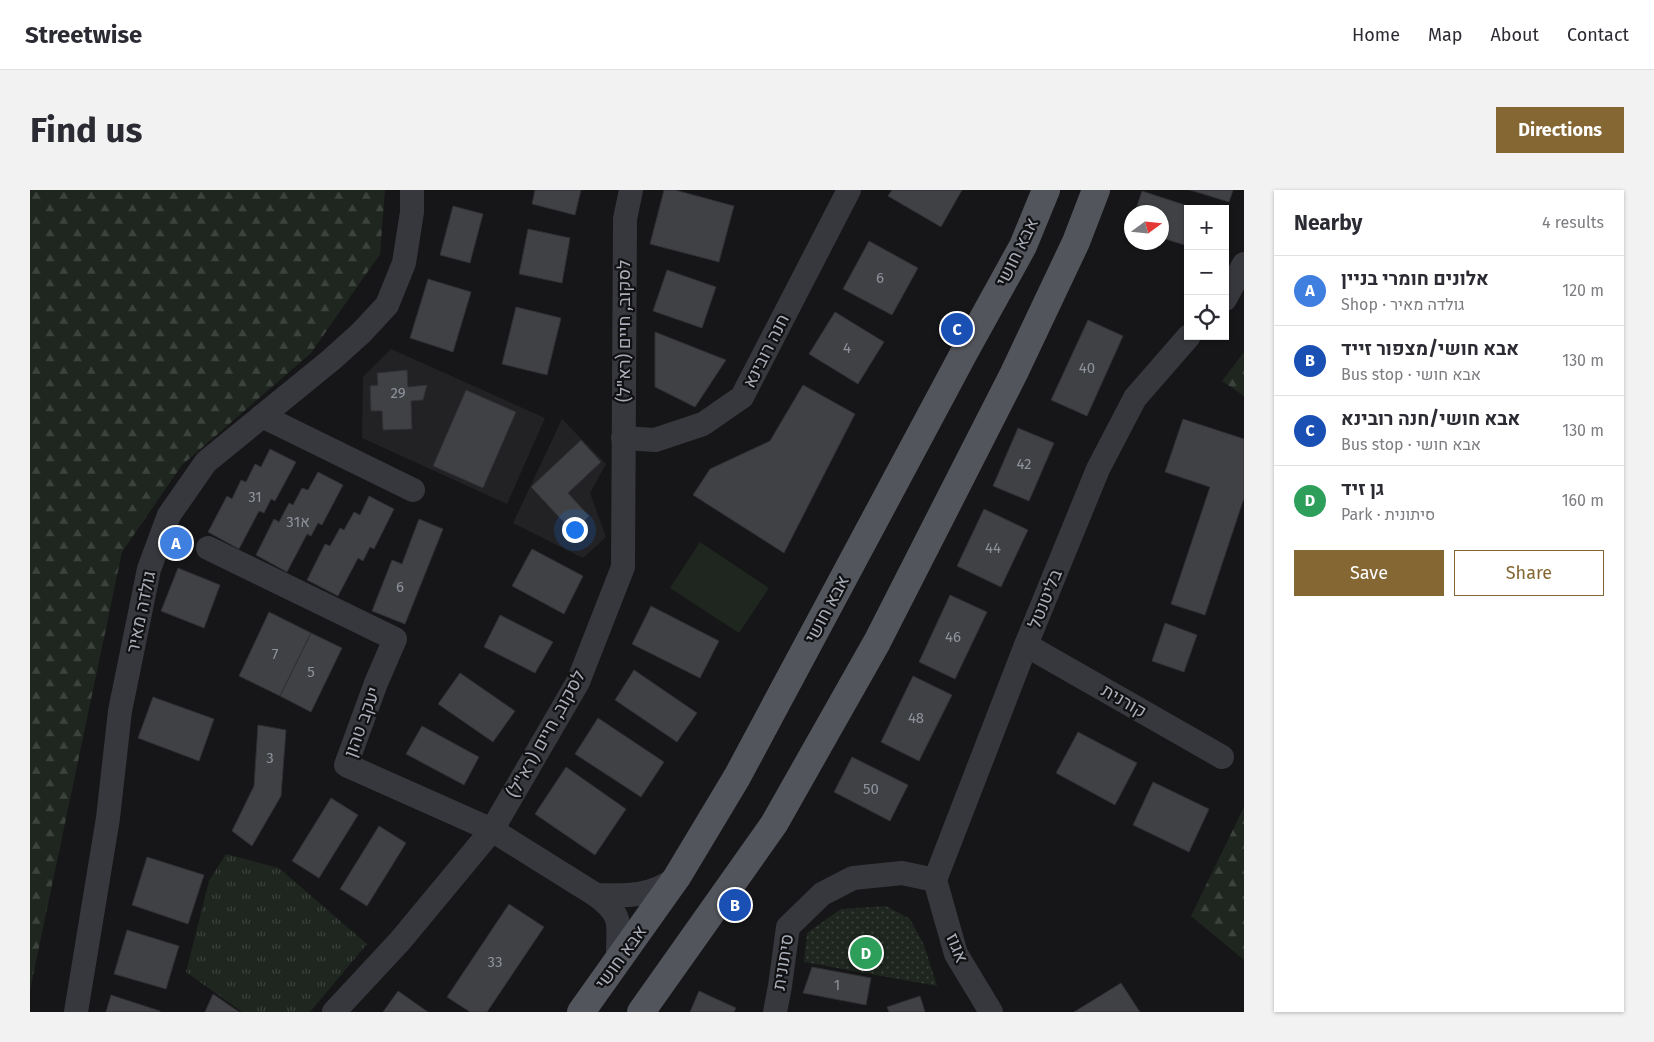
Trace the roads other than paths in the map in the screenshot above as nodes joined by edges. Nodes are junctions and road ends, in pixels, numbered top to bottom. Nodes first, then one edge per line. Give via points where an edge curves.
1 (412, 190) edge
2 (631, 190) edge
3 (849, 190) edge
4 (1039, 190) edge
5 (1046, 190) edge
6 (1096, 190) edge
7 (1024, 246) junction
8 (1244, 264) edge
9 (1227, 295) edge
10 (1185, 340) edge
11 (262, 416) junction
12 (623, 438) junction
13 (413, 490) dead end
14 (208, 548) dead end
15 (1026, 645) junction
16 (1222, 757) dead end
17 (492, 830) junction
18 (677, 878) junction
19 (935, 880) junction
20 (596, 895) junction
21 (618, 959) junction
22 (76, 1012) edge
23 (334, 1012) edge
24 (581, 1012) edge
25 (642, 1012) edge
26 (775, 1012) edge
27 (990, 1012) edge

1 - 11 street, גולדה מאיר via 404,263 387,305 331,360
2 - 12 street, לסקוב, חיים (רא"ל) via 624,219
3 - 12 street, חנה רובינא via 742,397 703,424 687,430 655,440
4 - 7 main road
5 - 7 main road, אבא חושי
6 - 25 main road via 1076,242 1014,373 876,642 774,824
7 - 18 main road, אבא חושי via 737,778
8 - 9 street
10 - 15 street, בליטנטל via 1134,398 1098,469
11 - 13 street
11 - 22 street, גולדה מאיר via 206,462 168,515 149,569 120,711 108,818
12 - 17 street, לסקוב, חיים (רא"ל) via 623,567 578,682
14 - 17 street, יעקב טהון via 395,638 346,764
15 - 16 street, קורנית
15 - 19 street, בליטנטל
17 - 20 street, יעקב טהון
17 - 23 street, לסקוב, חיים (רא"ל) via 400,941
18 - 20 street, יעקב טהון via 645,894
18 - 21 main road, אבא חושי
19 - 26 street, סיתונית via 902,873 853,878 822,894 788,927
19 - 27 street, אגוז via 956,954
20 - 21 street, יעקב טהון via 610,905 616,915 619,924
21 - 24 main road, אבא חושי

